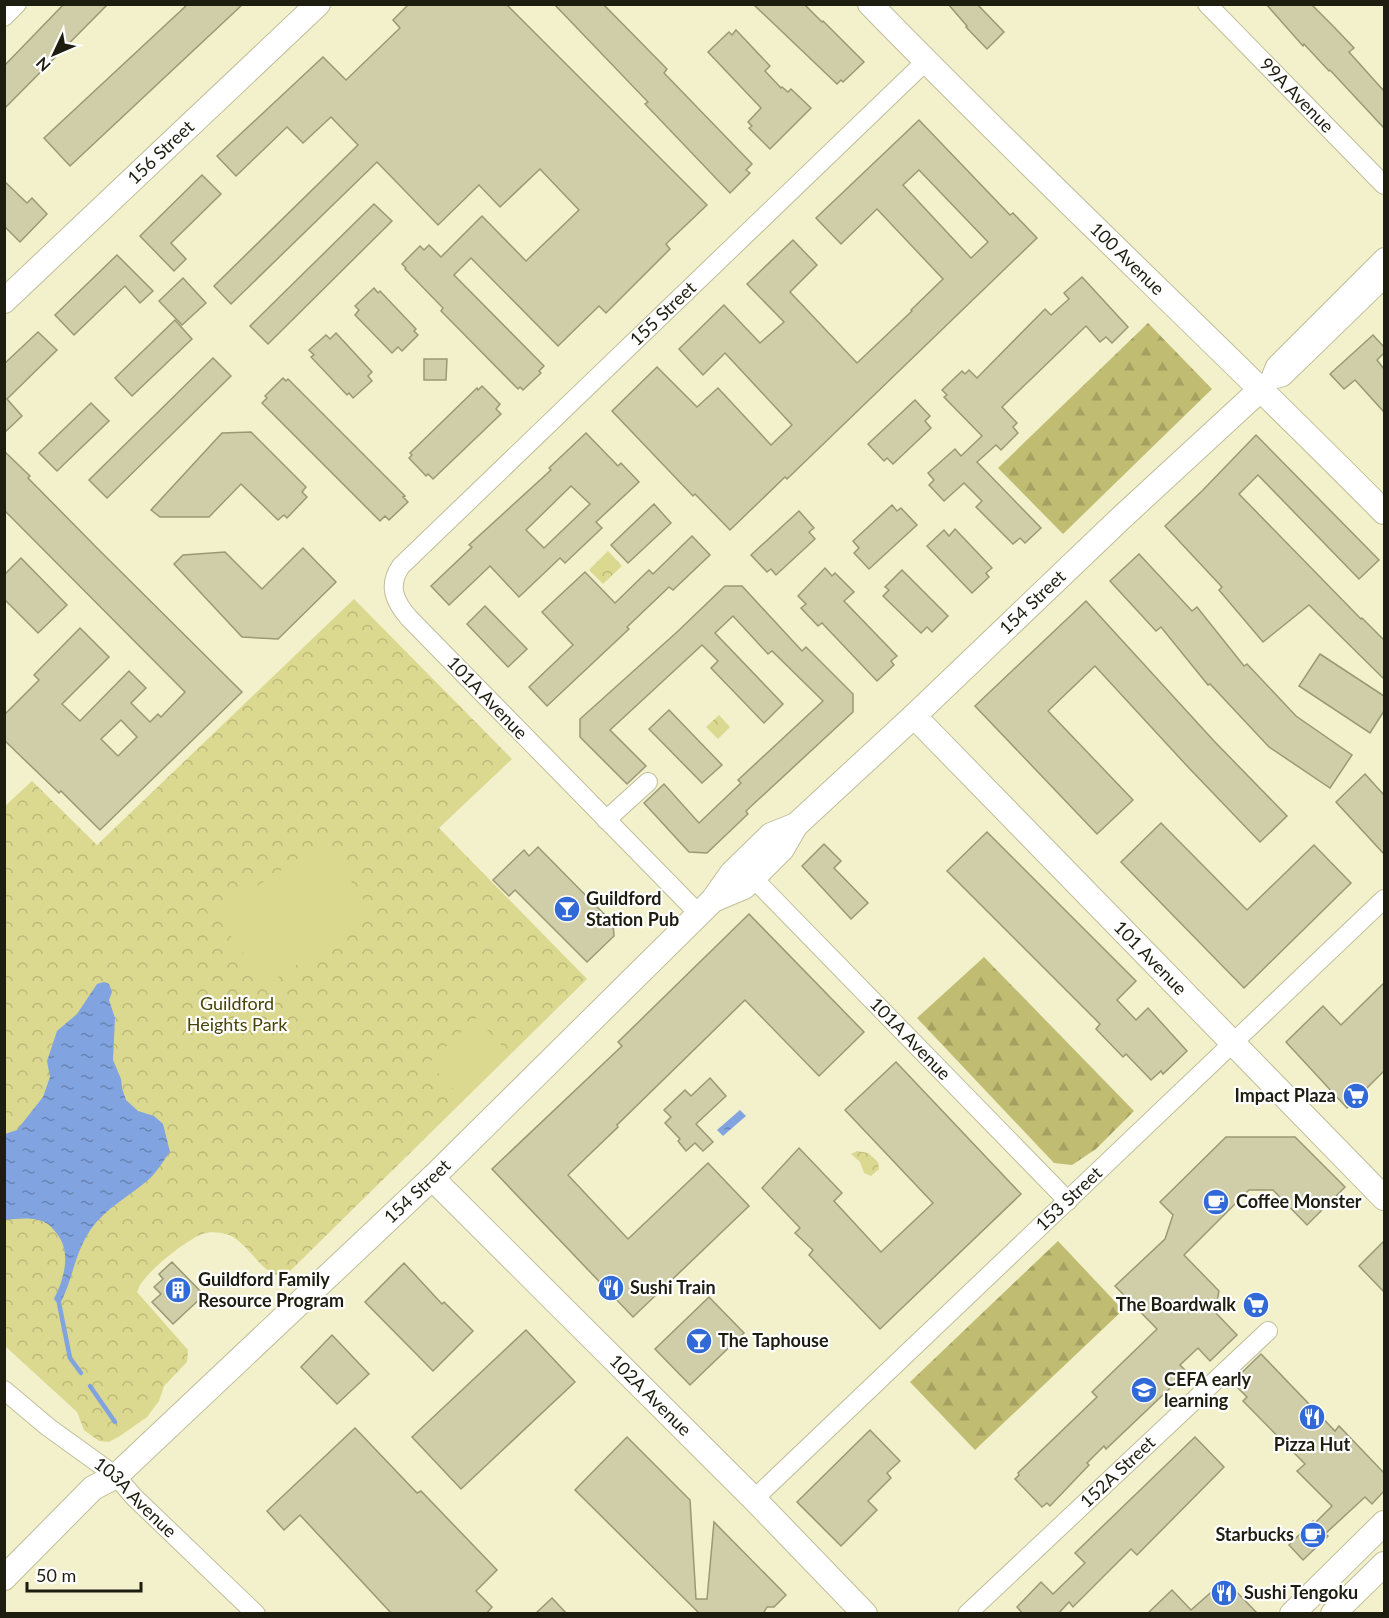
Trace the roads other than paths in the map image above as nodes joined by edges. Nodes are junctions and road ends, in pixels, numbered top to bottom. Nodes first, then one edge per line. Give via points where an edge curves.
1 (17, 4) edge
2 (318, 4) edge
3 (870, 4) edge
4 (1207, 4) edge
5 (4, 17) edge
6 (926, 61) junction
7 (1384, 185) edge
8 (1384, 257) edge
9 (1384, 279) edge
10 (4, 301) edge
11 (1265, 385) junction
12 (1384, 512) edge
13 (401, 566) joint
14 (914, 716) junction
15 (648, 782) dead end
16 (606, 820) junction
17 (796, 825) junction
18 (753, 878) junction
19 (1384, 899) edge
20 (706, 907) junction
21 (1233, 1044) junction
22 (432, 1178) junction
23 (1384, 1198) edge
24 (1068, 1201) junction
25 (1268, 1331) dead end
26 (4, 1390) edge
27 (116, 1476) junction
28 (754, 1499) junction
29 (1384, 1522) edge
30 (1384, 1542) edge
31 (1384, 1564) edge
32 (4, 1578) edge
33 (1358, 1590) junction
34 (4, 1598) edge
35 (256, 1614) edge
36 (865, 1614) edge
37 (967, 1614) edge
38 (1292, 1614) edge
39 (1333, 1614) edge

1 - 5 street
2 - 10 main road, 156 Street
3 - 6 main road, 100 Avenue
4 - 7 street, 99A Avenue
6 - 11 main road, 100 Avenue
6 - 13 street, 155 Street
8 - 11 street, 154 Street via 1275,366
9 - 11 street, 154 Street via 1283,377
11 - 12 main road, 100 Avenue
11 - 14 main road, 154 Street
13 - 16 street, 101A Avenue via 394,579 393,594 398,605
14 - 17 main road, 154 Street
14 - 21 main road, 101 Avenue
15 - 16 street
16 - 20 street, 101A Avenue
17 - 18 main road, 154 Street via 782,849
17 - 20 main road, 154 Street via 771,836 732,873
18 - 20 main road, 154 Street
18 - 24 street, 101A Avenue
19 - 21 street, 153 Street
20 - 22 main road, 154 Street
21 - 23 main road, 101 Avenue
21 - 24 street, 153 Street
22 - 27 main road, 154 Street
22 - 28 main road, 102A Avenue
24 - 28 street, 153 Street
25 - 37 street, 152A Street
26 - 27 street, 103A Avenue
27 - 32 main road, 154 Street via 93,1488
27 - 34 main road, 154 Street via 104,1498
27 - 35 street, 103A Avenue
28 - 36 main road, 102A Avenue
29 - 38 main road
30 - 33 main road via 1357,1575
31 - 33 main road
33 - 39 main road

